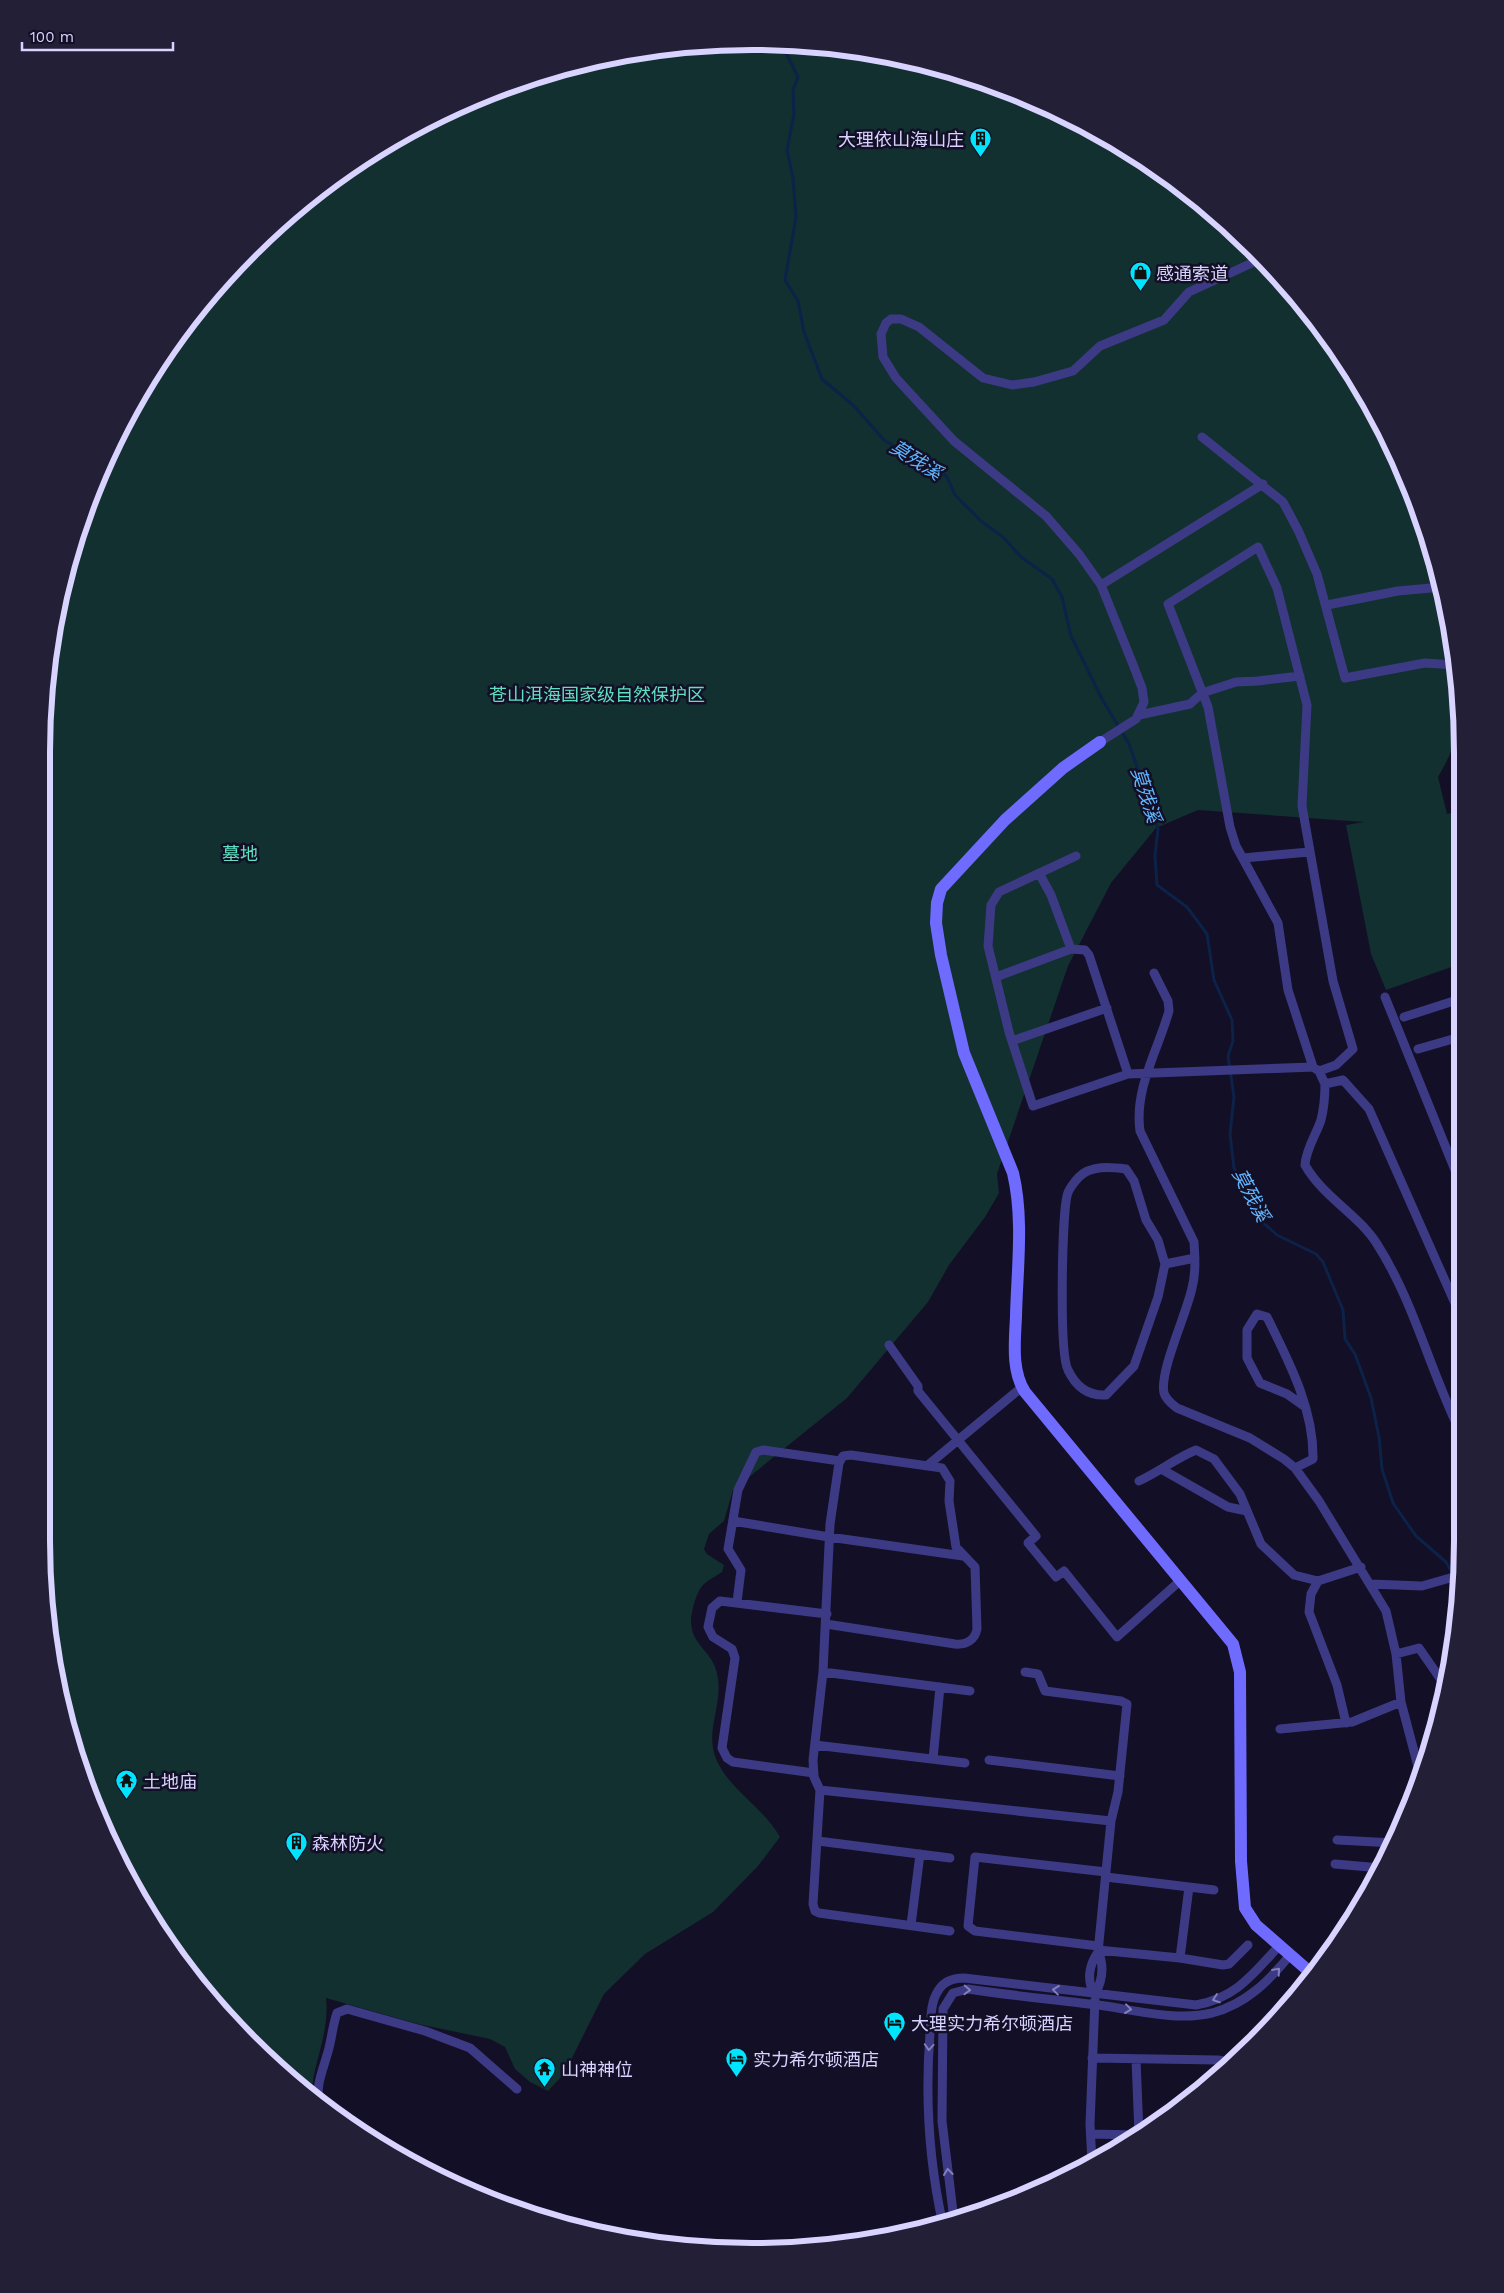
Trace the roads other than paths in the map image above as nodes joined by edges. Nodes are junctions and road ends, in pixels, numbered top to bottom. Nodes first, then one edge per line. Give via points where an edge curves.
1 (1254, 262) edge
2 (1202, 437) dead end
3 (1263, 484) junction
4 (1101, 585) junction
5 (1434, 588) edge
6 (1327, 605) junction
7 (1448, 665) edge
8 (1300, 676) junction
9 (1202, 693) junction
10 (1137, 717) junction
11 (1100, 742) joint
12 (1309, 852) junction
13 (1076, 856) dead end
14 (1243, 858) junction
15 (1039, 873) junction
16 (1071, 949) junction
17 (1154, 972) dead end
18 (996, 977) junction
19 (1385, 997) dead end
20 (1454, 1001) edge
21 (1107, 1008) junction
22 (1404, 1017) dead end
23 (1454, 1039) edge
24 (1012, 1041) junction
25 (1418, 1049) dead end
26 (1336, 1065) junction
27 (1316, 1069) junction
28 (1128, 1074) junction
29 (1147, 1074) junction
30 (1343, 1080) junction
31 (1325, 1084) junction
32 (1454, 1168) edge
33 (1195, 1258) junction
34 (1165, 1264) junction
35 (1454, 1301) edge
36 (889, 1345) dead end
37 (1022, 1387) junction
38 (1304, 1406) junction
39 (1454, 1418) edge
40 (958, 1440) junction
41 (840, 1461) junction
42 (928, 1465) junction
43 (1294, 1468) junction
44 (1163, 1470) junction
45 (1139, 1481) dead end
46 (1247, 1511) junction
47 (733, 1521) junction
48 (829, 1538) junction
49 (963, 1556) junction
50 (1361, 1567) junction
51 (1452, 1577) edge
52 (1181, 1580) junction
53 (1318, 1581) junction
54 (1370, 1584) junction
55 (737, 1602) junction
56 (827, 1619) junction
57 (1396, 1654) junction
58 (823, 1672) junction
59 (1025, 1672) dead end
60 (1441, 1679) edge
61 (940, 1687) junction
62 (970, 1691) dead end
63 (1401, 1702) junction
64 (1346, 1722) junction
65 (1280, 1729) dead end
66 (814, 1745) junction
67 (933, 1759) junction
68 (989, 1760) dead end
69 (965, 1763) dead end
70 (1418, 1765) edge
71 (814, 1773) junction
72 (1120, 1776) junction
73 (820, 1790) junction
74 (1112, 1821) junction
75 (1337, 1840) dead end
76 (818, 1841) junction
77 (1386, 1843) edge
78 (920, 1854) junction
79 (950, 1858) dead end
80 (1335, 1864) dead end
81 (1373, 1867) edge
82 (1106, 1874) junction
83 (1189, 1887) junction
84 (1214, 1890) dead end
85 (911, 1926) junction
86 (950, 1931) dead end
87 (1248, 1945) dead end
88 (1279, 1946) junction
89 (1098, 1950) junction
90 (1290, 1955) junction
91 (1180, 1958) junction
92 (1308, 1969) edge
93 (1243, 1984) junction
94 (1252, 1994) junction
95 (1095, 1995) junction
96 (1094, 2005) junction
97 (1092, 2058) junction
98 (1136, 2059) junction
99 (1223, 2061) edge
100 (517, 2090) dead end
101 (318, 2093) edge
102 (1138, 2128) edge
103 (1090, 2134) junction
104 (1127, 2134) edge
105 (1091, 2155) edge
106 (953, 2213) edge
107 (942, 2217) edge

1 - 4 street via 1189,292 1164,320 1100,346 1072,371 1034,382 1012,385 983,378 919,328 902,319 891,319 882,328 883,357 896,378 954,441 1046,516
2 - 3 street
3 - 4 street
3 - 6 street via 1283,502 1298,530
4 - 10 street via 1142,688 1144,702
5 - 6 street via 1398,591
6 - 7 street via 1345,678 1425,663
8 - 9 street via 1236,682
8 - 9 street via 1277,588 1258,547 1168,604
8 - 12 street via 1307,706 1302,806
9 - 10 street via 1190,704
9 - 14 street via 1208,708 1230,827
10 - 11 street
11 - 37 street via 1063,768 1004,820 941,889 937,903 936,923 941,955 964,1053 1013,1174 1016,1189 1015,1363
12 - 14 street
12 - 26 street via 1333,981 1353,1049
13 - 15 street
14 - 27 street via 1278,923 1288,990
15 - 16 street via 1051,895
15 - 18 street via 999,892 993,901 988,946
16 - 18 street
16 - 21 street via 1085,950 1089,955
17 - 29 street via 1169,1010
18 - 24 street
19 - 32 street
20 - 22 street
21 - 24 street
21 - 28 street
23 - 25 street
24 - 28 street via 1033,1106
26 - 27 street
26 - 30 street
27 - 29 street
27 - 31 street
28 - 29 street
29 - 33 street via 1140,1106 1140,1131 1194,1242
30 - 31 street
30 - 35 street via 1368,1109
31 - 39 street via 1321,1120 1305,1157 1305,1165 1328,1194 1376,1242 1401,1287
33 - 34 street
33 - 43 street via 1192,1288 1166,1370 1164,1394 1177,1408 1250,1438
34 - 34 street via 1134,1181 1126,1169 1105,1166 1080,1176 1067,1194 1064,1229 1065,1350 1067,1368 1078,1386 1094,1395 1106,1395 1134,1366 1158,1298
36 - 40 street via 918,1386 918,1391
37 - 40 street
37 - 52 street
38 - 38 street via 1296,1378 1267,1318 1257,1314 1248,1330 1247,1358 1260,1382
38 - 43 street via 1313,1439 1313,1459
40 - 42 street
40 - 52 street via 1036,1536 1028,1543 1045,1564 1056,1577 1064,1570 1118,1637
41 - 42 street via 851,1455
41 - 47 street via 758,1450 742,1480
41 - 48 street
42 - 49 street via 940,1467 949,1477 956,1547
43 - 50 street
44 - 45 street
44 - 46 street via 1228,1507
44 - 46 street via 1181,1456 1196,1450 1214,1459 1240,1494
46 - 53 street via 1261,1544 1294,1575
47 - 48 street
47 - 55 street via 728,1552 741,1570
48 - 49 street
48 - 56 street
49 - 56 street via 975,1567 977,1629 969,1642 955,1644
50 - 53 street
50 - 54 street
51 - 54 street via 1422,1586
52 - 88 street via 1226,1634 1237,1653 1240,1672 1240,1861 1243,1898 1249,1917
53 - 64 street via 1311,1594 1310,1612 1337,1686
54 - 57 street via 1386,1611
55 - 56 street
55 - 71 street via 720,1600 714,1604 708,1627 714,1637 731,1647 735,1655 722,1748 724,1754 733,1762
56 - 58 street
57 - 60 street via 1419,1648
57 - 63 street
58 - 61 street
58 - 66 street
59 - 72 street via 1038,1674 1045,1691 1127,1704
61 - 62 street
61 - 67 street
63 - 64 street
63 - 70 street
64 - 65 street
66 - 67 street
66 - 71 street
67 - 69 street
68 - 72 street
71 - 73 street
72 - 74 street
73 - 74 street
73 - 76 street
74 - 82 street
75 - 77 street
76 - 78 street
76 - 85 street via 813,1904 817,1913
78 - 79 street
78 - 85 street
80 - 81 street
82 - 83 street
82 - 89 street
82 - 89 street via 975,1857 969,1904 968,1926 974,1931
83 - 84 street
83 - 91 street
85 - 86 street
87 - 91 street via 1229,1964
88 - 90 street
88 - 93 street
89 - 91 street
89 - 95 street via 1102,1976
90 - 92 street
94 -> 90 street
93 - 94 street
93 -> 95 street via 1226,1996 1196,2005
96 -> 94 street via 1194,2015 1223,2009
95 - 96 street
95 -> 107 street via 964,1978 951,1980 938,1991 932,2008 928,2065 932,2155
96 - 97 street
106 -> 96 street via 942,2121 942,2028 943,2009 948,1997 956,1990 968,1989
97 - 98 street
97 - 103 street
98 - 99 street
98 - 102 street
100 - 101 street via 470,2048 433,2033 347,2009 337,2014 334,2020 318,2082
103 - 104 street
103 - 105 street

